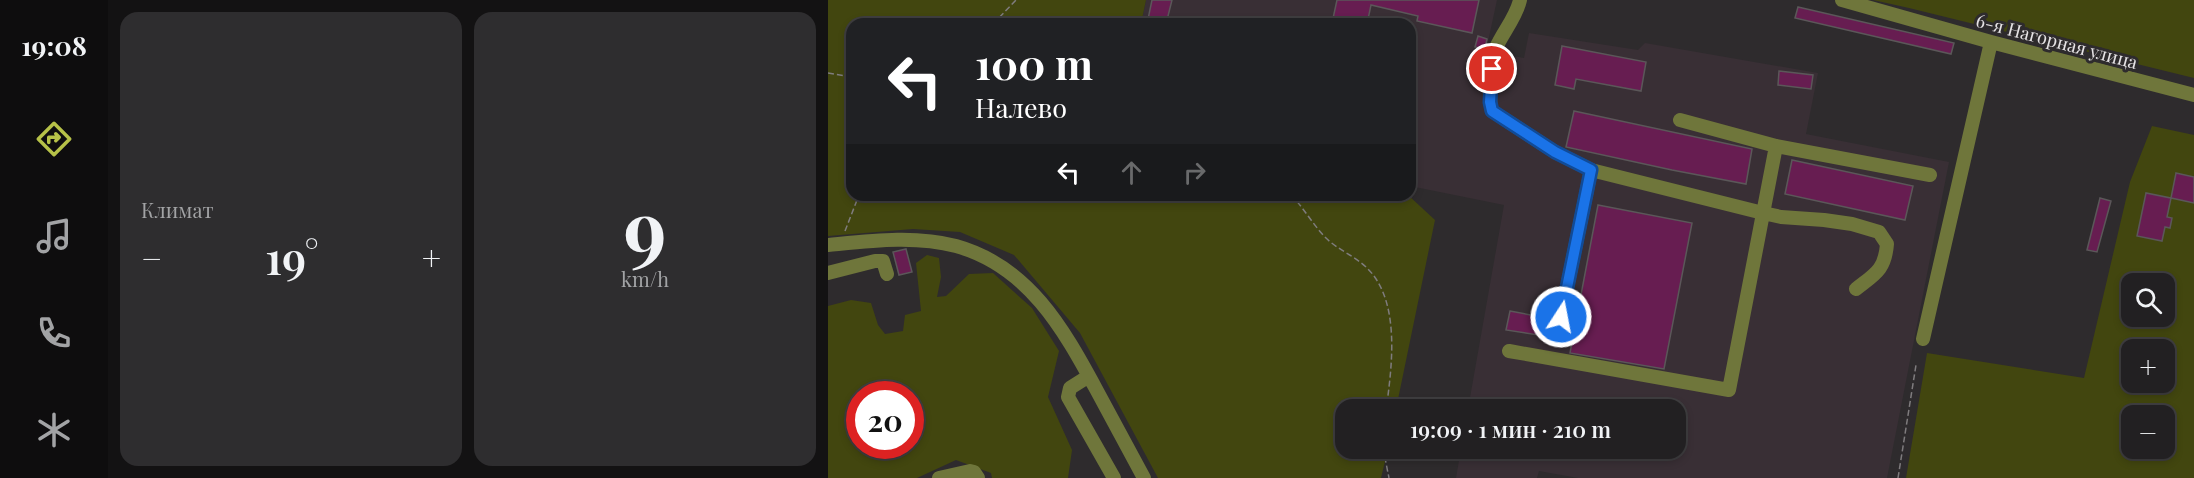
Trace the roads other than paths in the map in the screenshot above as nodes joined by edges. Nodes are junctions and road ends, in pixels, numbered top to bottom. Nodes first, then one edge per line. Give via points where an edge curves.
1 (1520, 0) edge
2 (1842, 0) edge
3 (1991, 42) junction
4 (2194, 95) edge
5 (1680, 120) dead end
6 (1776, 146) junction
7 (1591, 170) junction
8 (1930, 175) dead end
9 (1763, 213) junction
10 (834, 244) edge
11 (828, 273) edge
12 (887, 274) dead end
13 (1856, 289) dead end
14 (1561, 317) dead end
15 (1923, 339) dead end
16 (1509, 351) dead end
17 (1089, 376) junction
18 (939, 478) edge
19 (978, 478) edge
20 (1114, 478) edge
21 (1144, 478) edge

1 - 7 street via 1494,52 1492,111
2 - 3 street, 6-я Нагорная улица
3 - 4 street, 6-я Нагорная улица
3 - 15 street
5 - 6 street
6 - 8 street
6 - 9 street
7 - 9 street
7 - 14 street
9 - 13 street via 1852,224 1879,232 1887,244 1886,259
9 - 16 street via 1729,390
10 - 17 street via 932,242 983,256 1010,271 1041,302 1067,336
11 - 12 street via 883,261
17 - 20 street via 1070,388 1068,398
17 - 21 street
18 - 19 street via 970,471

